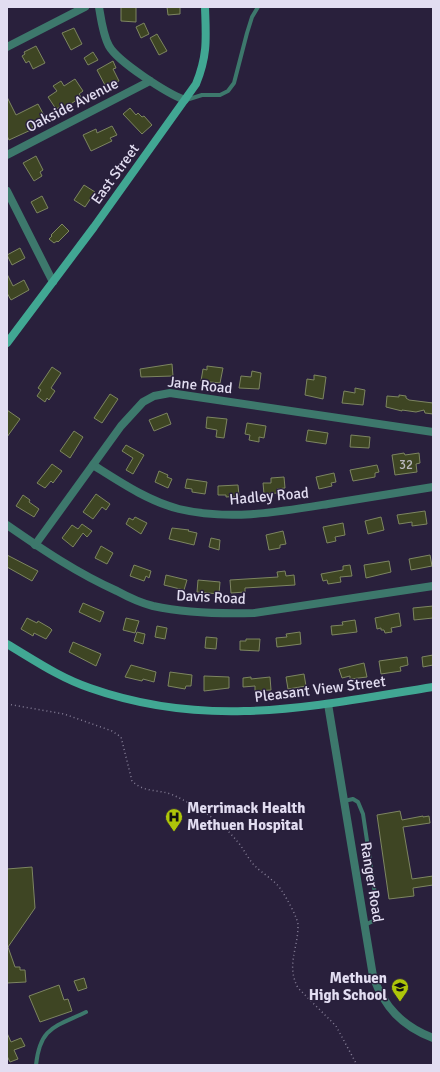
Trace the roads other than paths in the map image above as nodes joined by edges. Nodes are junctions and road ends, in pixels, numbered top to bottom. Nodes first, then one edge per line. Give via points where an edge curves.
1 (85, 7) edge
2 (99, 7) edge
3 (205, 7) edge
4 (258, 7) edge
5 (7, 47) edge
6 (150, 81) junction
7 (185, 100) junction
8 (7, 155) edge
9 (7, 192) edge
10 (53, 282) junction
11 (7, 343) edge
12 (433, 432) edge
13 (93, 465) junction
14 (433, 487) edge
15 (7, 525) edge
16 (35, 545) junction
17 (433, 586) edge
18 (7, 644) edge
19 (433, 687) edge
20 (328, 704) junction
21 (344, 801) junction
22 (364, 926) junction
23 (86, 1012) dead end
24 (433, 1038) edge
25 (36, 1065) edge

1 - 5 street
2 - 6 street via 109,46
3 - 7 street, East Street via 207,49 203,68
4 - 7 lane via 250,22 234,83 228,91 220,95 202,95
6 - 7 street via 172,96
6 - 8 street, Oakside Avenue
7 - 10 street, East Street
9 - 10 street
10 - 11 street, East Street
12 - 13 street, Jane Road via 170,393 154,396 143,402 121,426
13 - 14 street, Hadley Road via 127,487 156,501 179,509 211,514 257,514
13 - 16 street, Jane Road
15 - 16 street, Davis Road
16 - 17 street, Davis Road via 109,588 152,606 181,610 254,613
18 - 20 street, Pleasant View Street via 64,677 90,688 178,709 200,712 249,712 289,710
19 - 20 street, Pleasant View Street
20 - 21 street, Ranger Road
21 - 22 street, Ranger Road
21 - 22 lane via 353,799 358,802 362,807 365,822 378,914 375,920
22 - 24 street, Ranger Road via 372,970 379,992 388,1008 414,1029
23 - 25 lane via 49,1030 42,1038

